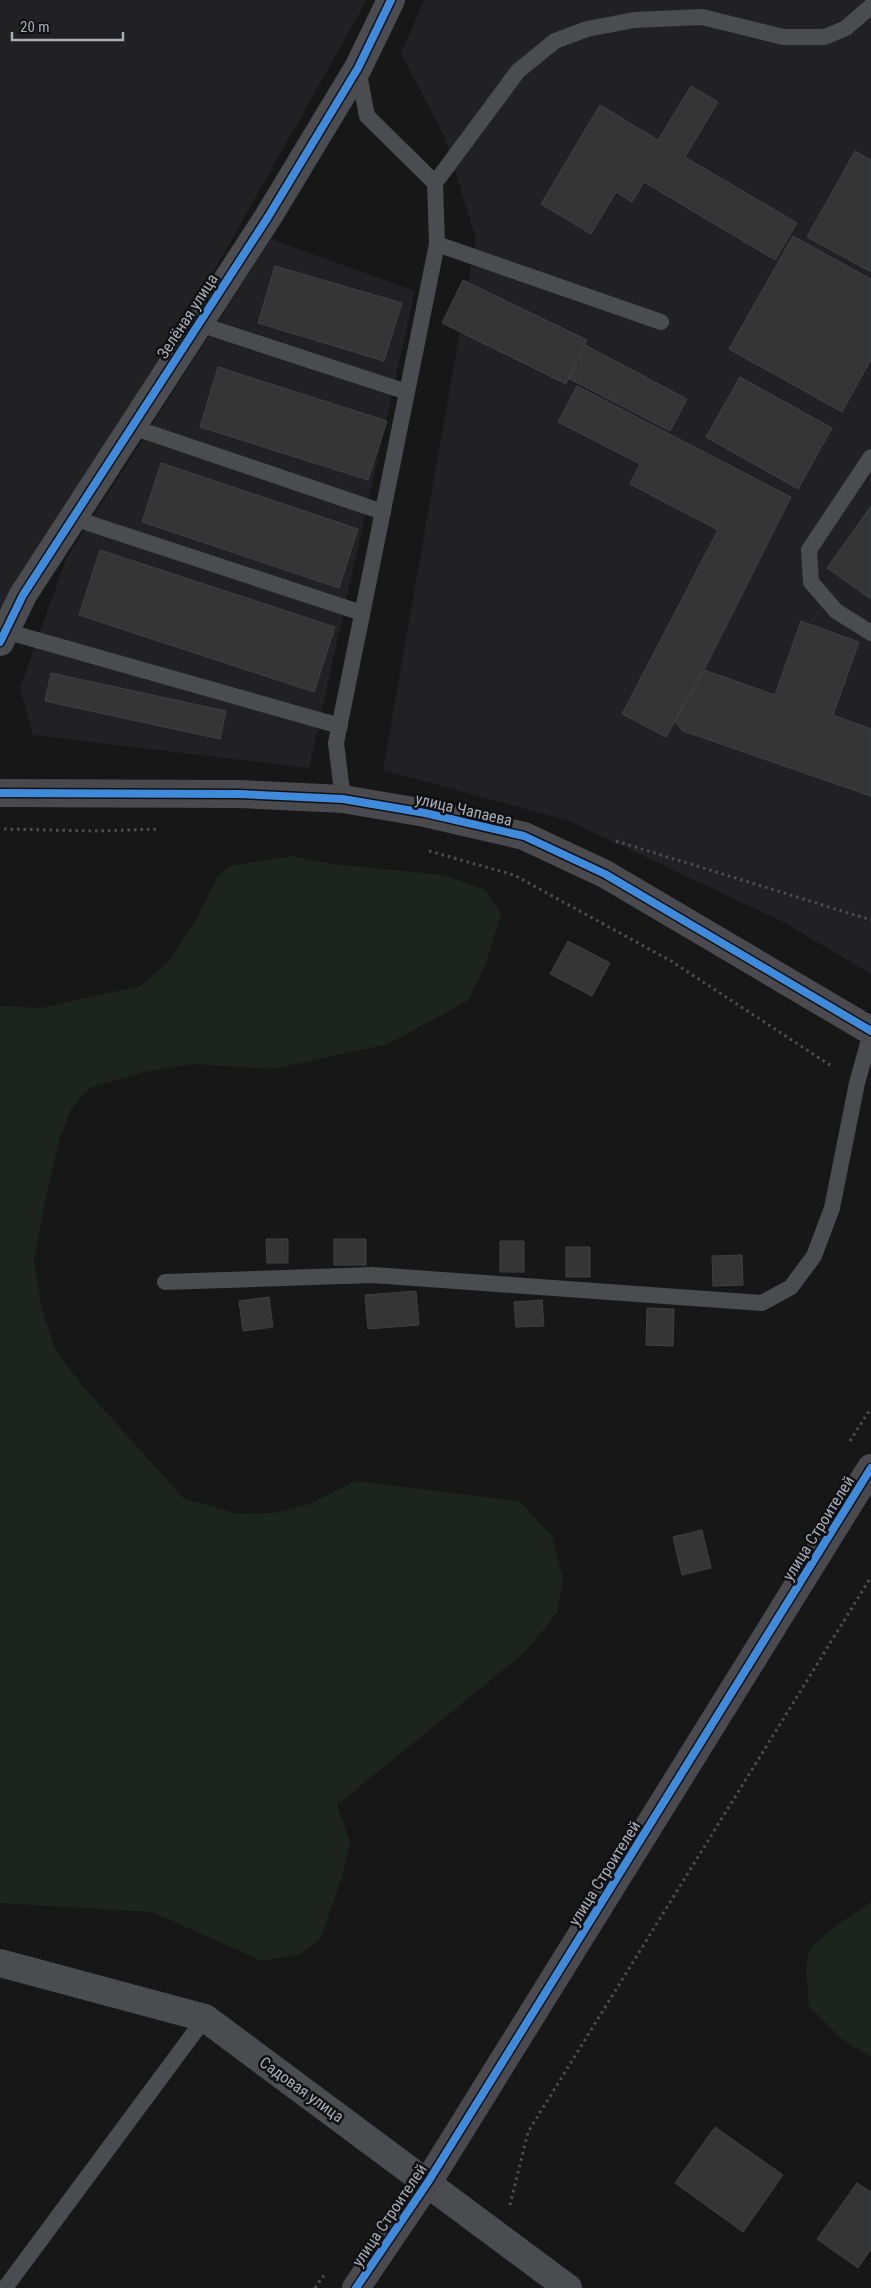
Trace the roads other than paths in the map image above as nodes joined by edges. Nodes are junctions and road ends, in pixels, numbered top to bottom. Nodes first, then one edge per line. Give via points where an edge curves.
1 (391, 0) edge
2 (871, 6) edge
3 (358, 68) junction
4 (435, 183) junction
5 (437, 244) junction
6 (661, 322) dead end
7 (199, 324) junction
8 (407, 392) junction
9 (132, 427) junction
10 (871, 456) edge
11 (383, 512) junction
12 (73, 518) junction
13 (362, 613) junction
14 (871, 633) edge
15 (3, 637) edge
16 (340, 726) junction
17 (0, 793) edge
18 (343, 799) junction
19 (871, 1032) edge
20 (165, 1282) dead end
21 (871, 1468) edge
22 (0, 1963) edge
23 (204, 2018) junction
24 (428, 2182) junction
25 (5, 2288) edge
26 (356, 2288) edge
27 (568, 2288) edge

1 - 3 street, Зелёная улица
2 - 4 lane via 846,28 825,38 783,37 702,17 634,20 587,29 554,42 518,72
3 - 4 lane via 367,116
3 - 7 street, Зелёная улица
4 - 5 lane
5 - 6 lane
5 - 8 lane
7 - 8 lane
7 - 9 street, Зелёная улица
8 - 11 lane
9 - 11 lane
9 - 12 street, Зелёная улица
10 - 14 lane via 809,550 811,582 836,611
11 - 13 lane
12 - 13 lane
12 - 15 street, Зелёная улица via 22,595
13 - 16 lane
15 - 16 lane
16 - 18 lane via 336,743
17 - 18 street, улица Чапаева via 238,794
18 - 19 street, улица Чапаева via 425,813 524,836 605,874
19 - 20 lane via 832,1208 814,1256 791,1287 762,1303 373,1275
21 - 24 street, улица Строителей
22 - 23 street, Садовая улица
23 - 24 street, Садовая улица
23 - 25 lane
24 - 26 street, улица Строителей
24 - 27 street, Садовая улица

